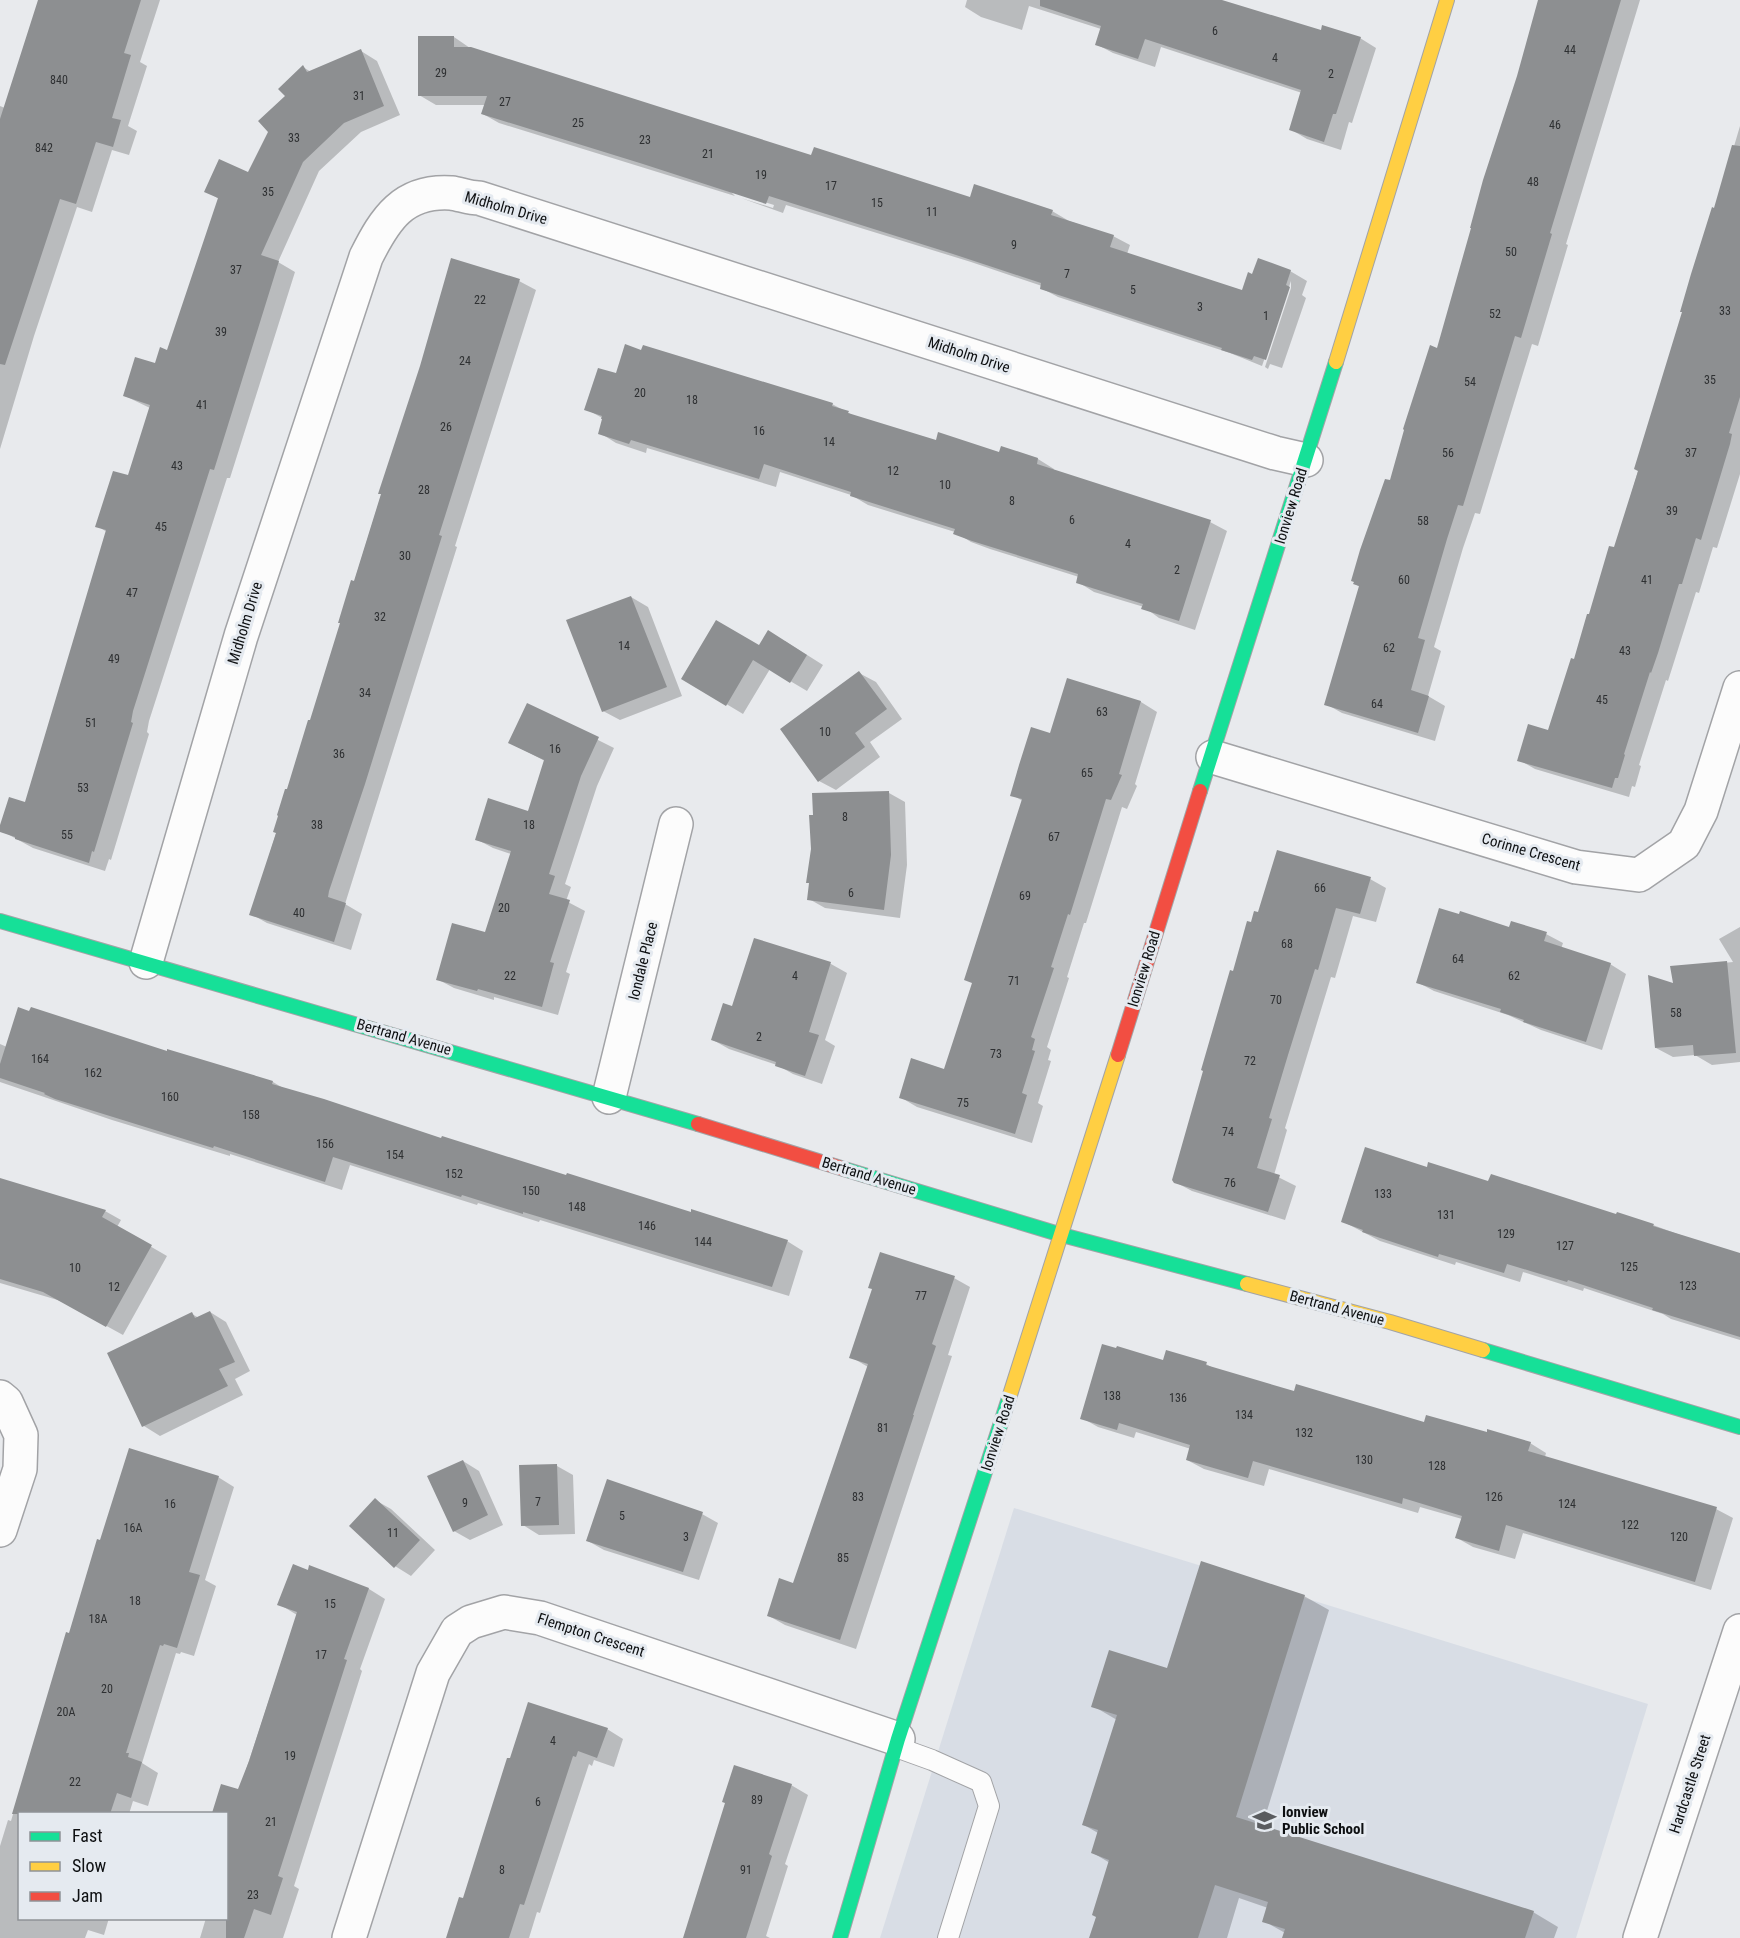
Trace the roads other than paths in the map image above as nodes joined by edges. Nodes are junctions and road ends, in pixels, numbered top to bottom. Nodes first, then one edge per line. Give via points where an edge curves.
1 (1447, 0) edge
2 (1306, 460) junction
3 (1740, 688) edge
4 (1213, 757) junction
5 (676, 824) dead end
6 (0, 921) edge
7 (146, 962) junction
8 (609, 1097) junction
9 (1062, 1235) junction
10 (0, 1397) edge
11 (1740, 1426) edge
12 (0, 1530) edge
13 (1740, 1631) edge
14 (897, 1743) junction
15 (349, 1938) edge
16 (840, 1938) edge
17 (948, 1938) edge
18 (1640, 1938) edge

1 - 2 street, Ionview Road
2 - 4 street, Ionview Road
2 - 7 street, Midholm Drive via 479,198 434,193 413,199 390,216 366,257 241,636
3 - 4 street, Corinne Crescent via 1701,812 1684,844 1639,875 1576,867
4 - 9 street, Ionview Road
5 - 8 street, Iondale Place
6 - 7 street, Bertrand Avenue
7 - 8 street, Bertrand Avenue
8 - 9 street, Bertrand Avenue
9 - 11 street, Bertrand Avenue via 1390,1322
9 - 14 street, Ionview Road
10 - 12 street via 21,1435 20,1469
13 - 18 street, Hardcastle Street
14 - 15 street, Flempton Crescent via 540,1618 504,1612 471,1622 457,1631 433,1673
14 - 16 street, Ionview Road
14 - 17 lane via 981,1782 989,1806

